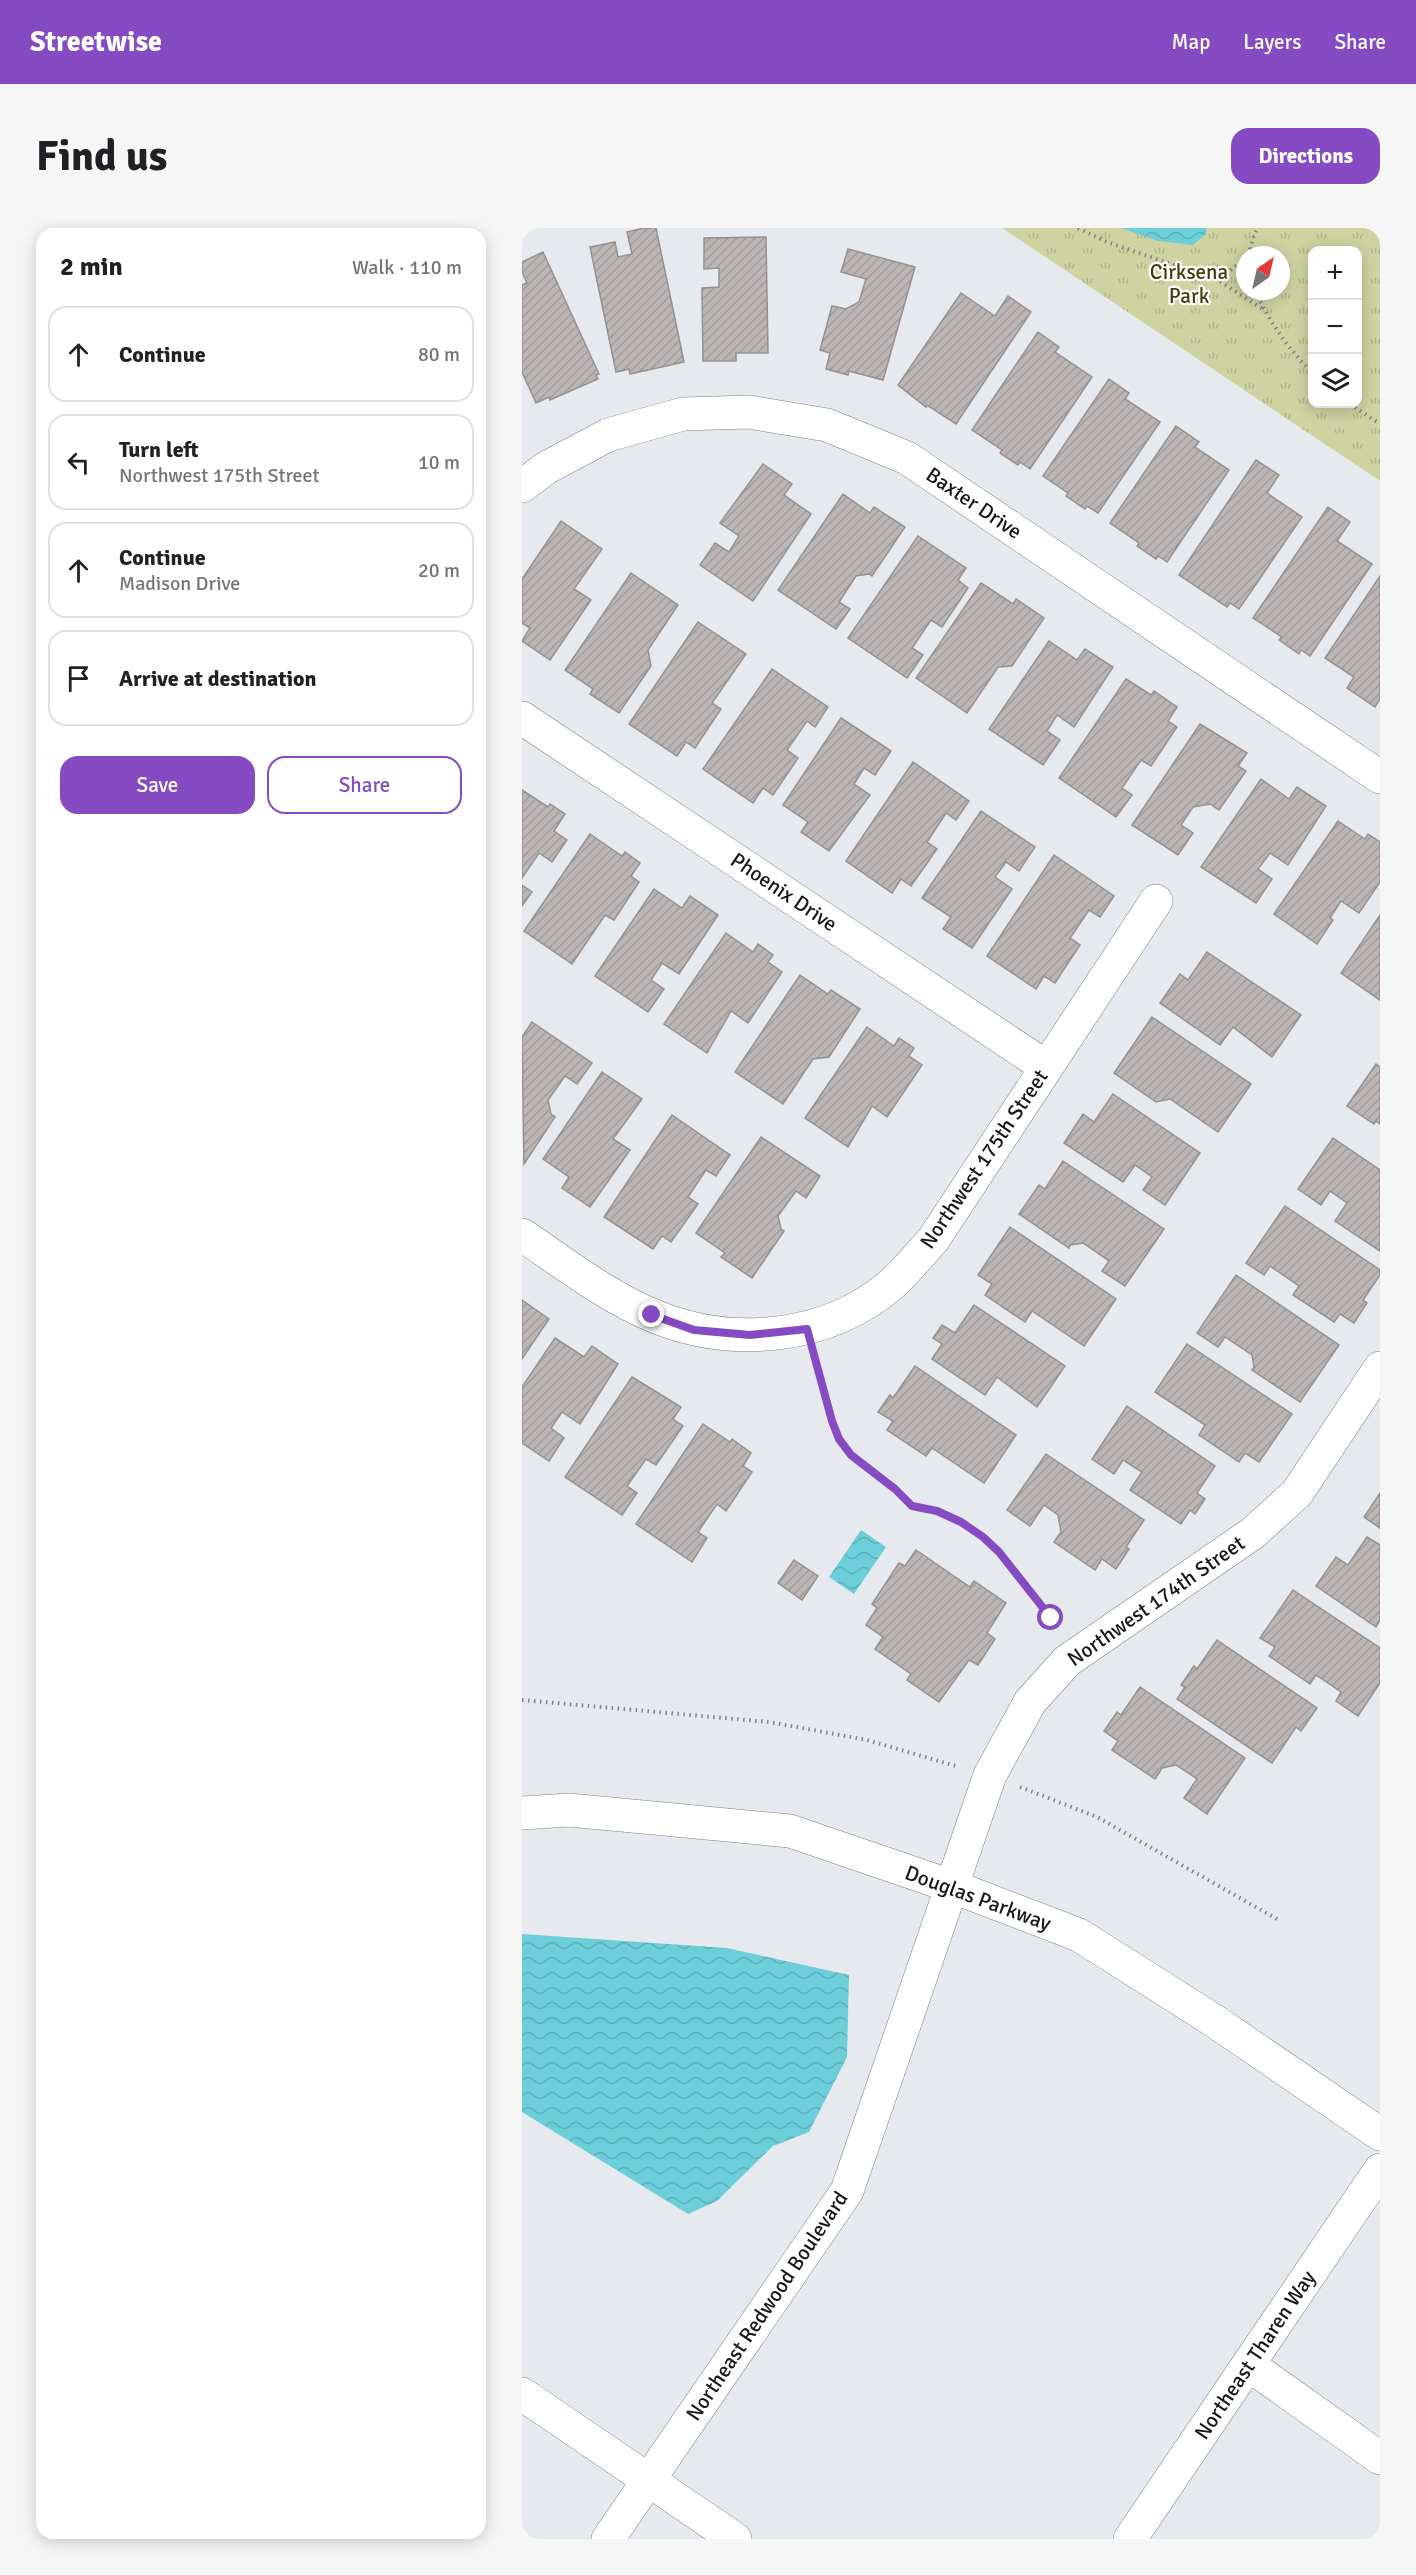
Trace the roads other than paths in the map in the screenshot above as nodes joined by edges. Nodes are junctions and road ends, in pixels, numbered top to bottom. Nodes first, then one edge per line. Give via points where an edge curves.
1 (522, 486) edge
2 (522, 718) edge
3 (1380, 777) edge
4 (1156, 901) dead end
5 (1046, 1067) junction
6 (522, 1235) edge
7 (1380, 1368) edge
8 (522, 1813) edge
9 (951, 1886) junction
10 (1380, 2134) edge
11 (1380, 2170) edge
12 (1249, 2365) junction
13 (522, 2394) edge
14 (1380, 2458) edge
15 (649, 2480) junction
16 (608, 2539) edge
17 (735, 2539) edge
18 (1130, 2539) edge

1 - 3 street, Baxter Drive via 546,468 608,435 683,414 749,412 827,425 907,458
2 - 5 street, Phoenix Drive
4 - 5 street, Northwest 175th Street
5 - 6 street, Northwest 175th Street via 933,1239 893,1283 850,1312 807,1329 750,1335 694,1330 652,1315 607,1292
7 - 9 street, Northwest 174th Street via 1297,1493 1253,1533 1067,1661 1030,1702 990,1776
8 - 9 street, Douglas Parkway via 569,1810 790,1831
9 - 10 street, Douglas Parkway via 1079,1935
9 - 15 street, Northeast Redwood Boulevard via 847,2191
11 - 12 street, Northeast Tharen Way
12 - 14 street
12 - 18 street, Northeast Tharen Way
13 - 15 street
15 - 16 street, Northeast Redwood Boulevard
15 - 17 street

